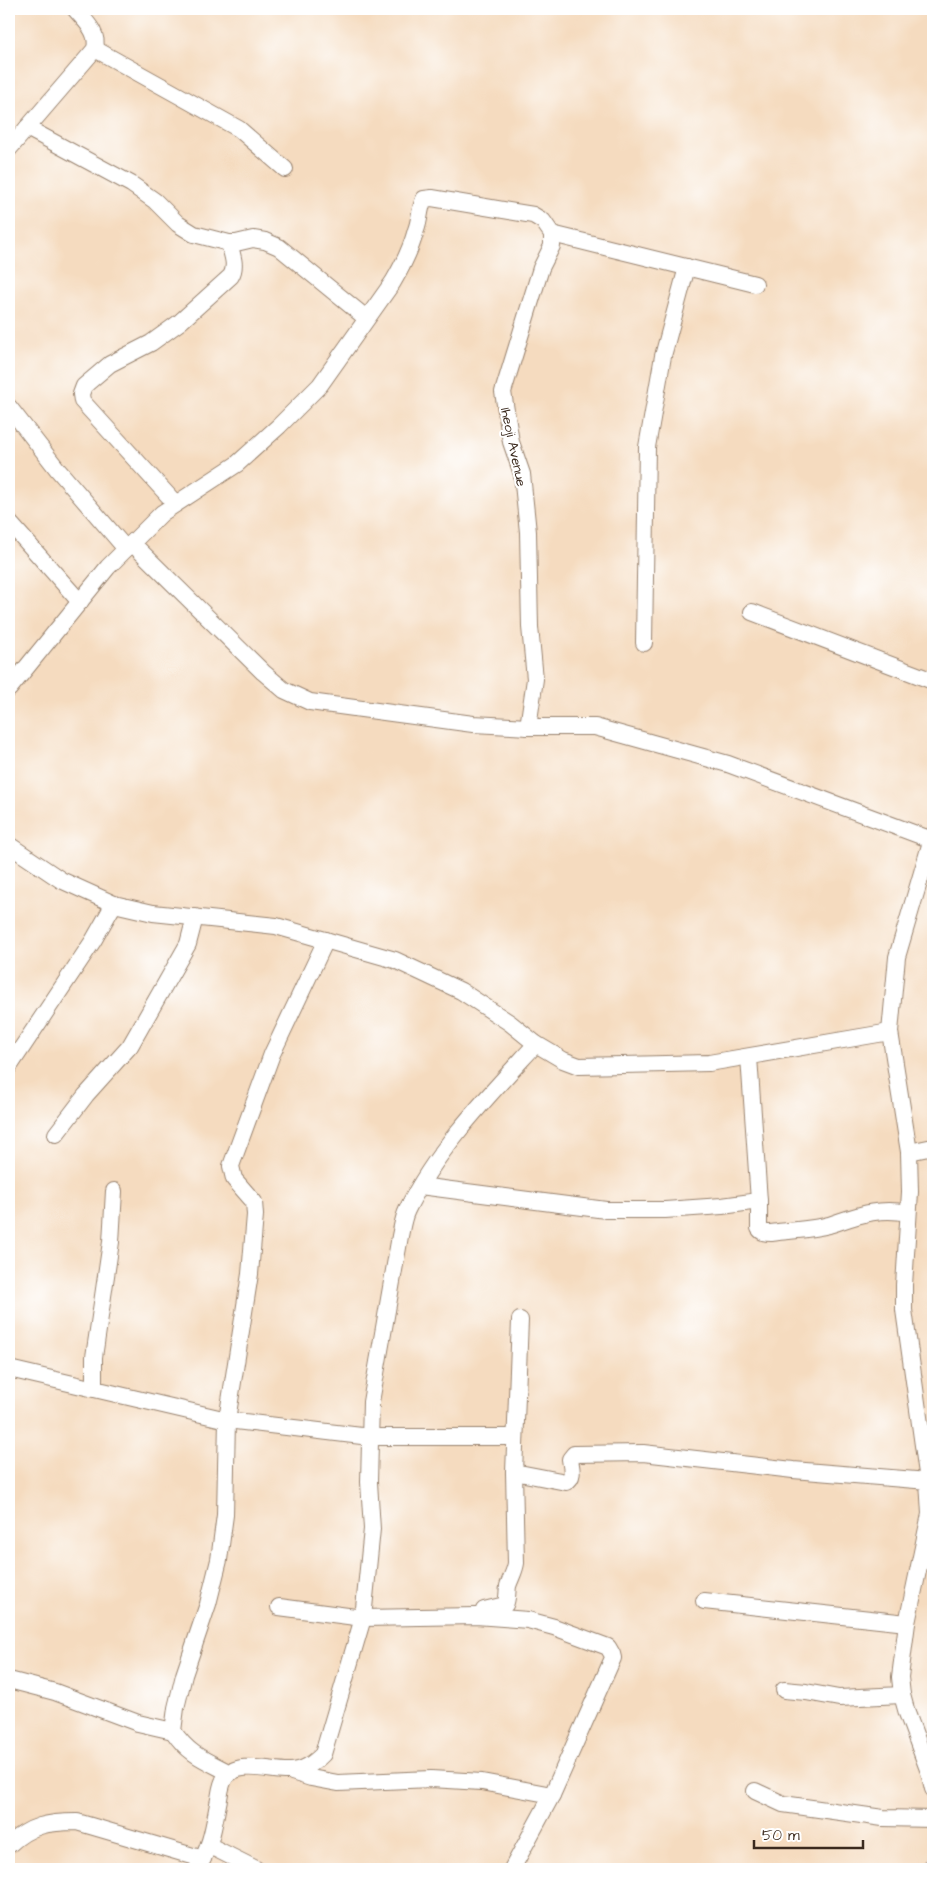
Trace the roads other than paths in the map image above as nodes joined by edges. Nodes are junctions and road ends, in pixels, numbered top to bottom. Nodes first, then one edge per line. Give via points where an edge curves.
1 (75, 9) edge
2 (95, 49) junction
3 (27, 128) junction
4 (9, 149) edge
5 (285, 170) dead end
6 (552, 234) junction
7 (229, 243) junction
8 (688, 267) junction
9 (755, 284) dead end
10 (366, 318) junction
11 (9, 406) edge
12 (175, 503) junction
13 (9, 522) edge
14 (129, 546) junction
15 (80, 602) junction
16 (752, 612) dead end
17 (644, 644) dead end
18 (933, 681) edge
19 (9, 689) edge
20 (528, 727) junction
21 (932, 838) edge
22 (9, 845) edge
23 (114, 904) junction
24 (195, 917) junction
25 (326, 940) junction
26 (890, 1032) junction
27 (536, 1044) junction
28 (749, 1057) junction
29 (9, 1067) edge
30 (56, 1134) dead end
31 (933, 1148) edge
32 (909, 1152) junction
33 (420, 1186) junction
34 (114, 1191) dead end
35 (759, 1201) junction
36 (908, 1213) junction
37 (520, 1320) dead end
38 (9, 1369) edge
39 (94, 1389) junction
40 (227, 1420) junction
41 (370, 1437) junction
42 (516, 1437) junction
43 (514, 1472) junction
44 (928, 1481) junction
45 (704, 1601) dead end
46 (278, 1607) dead end
47 (476, 1616) junction
48 (363, 1618) junction
49 (907, 1623) junction
50 (9, 1680) edge
51 (784, 1690) dead end
52 (902, 1695) junction
53 (173, 1731) junction
54 (292, 1772) junction
55 (230, 1773) junction
56 (933, 1789) edge
57 (755, 1791) dead end
58 (552, 1795) junction
59 (933, 1819) edge
60 (9, 1845) edge
61 (203, 1858) edge
62 (933, 1864) edge
63 (256, 1869) edge
64 (512, 1869) edge
65 (931, 1869) edge

1 - 2 street via 95,33
2 - 3 street
2 - 5 street via 239,129
3 - 4 street
3 - 7 street via 131,184 194,234
6 - 8 street
6 - 10 street via 533,215 424,199 402,266
6 - 20 street, Iheoji Avenue via 552,246 541,268 503,392 511,442 522,474 528,532 530,627 535,679
7 - 10 street via 253,239 279,248
7 - 12 street via 234,263 231,276 180,322 151,343 110,364 84,386 81,394 82,401
8 - 9 street
8 - 17 street via 663,356 647,447
10 - 12 street via 320,385 279,426 237,464
11 - 14 street via 58,470
12 - 14 street
13 - 15 street
14 - 15 street
14 - 20 street via 263,672 284,690 310,702 473,724
15 - 19 street
16 - 18 street
20 - 21 street via 595,727 728,764
21 - 26 street via 897,956
22 - 23 street via 61,880
23 - 24 street via 153,913
23 - 29 street
24 - 25 street via 276,926
24 - 30 street via 188,944 130,1046
25 - 27 street via 395,960 461,991
25 - 40 street via 272,1054 231,1166 234,1179 254,1202 255,1215 250,1274
26 - 28 street
26 - 32 street
27 - 28 street via 579,1066 709,1063
27 - 33 street via 463,1126
28 - 35 street
31 - 32 street
32 - 36 street
33 - 35 street via 606,1210 665,1210
33 - 41 street via 406,1212 400,1236 371,1402
34 - 39 street via 111,1242 94,1358
35 - 36 street via 759,1228 764,1233 828,1225 878,1211
36 - 44 street via 904,1310
37 - 42 street
38 - 39 street
39 - 40 street
40 - 41 street
40 - 53 street via 225,1515 219,1560 184,1675
41 - 42 street
41 - 48 street via 372,1529
42 - 43 street
43 - 44 street via 566,1482 572,1476 570,1459 574,1454 643,1453
43 - 47 street via 516,1562 507,1602 505,1606 486,1608
44 - 49 street via 930,1514
45 - 49 street
46 - 48 street
47 - 48 street
47 - 58 street via 528,1620 604,1645 611,1651 613,1658
48 - 54 street via 323,1754 312,1765
49 - 52 street via 900,1677
50 - 53 street via 55,1692 138,1723
51 - 52 street via 839,1698
52 - 56 street
53 - 55 street via 181,1744 196,1756
54 - 55 street via 255,1768
54 - 58 street via 338,1783 431,1779 482,1782
55 - 61 street via 222,1783
57 - 59 street via 783,1804 883,1818
58 - 64 street
60 - 61 street via 18,1836 40,1825 77,1822
61 - 63 street
62 - 65 street

